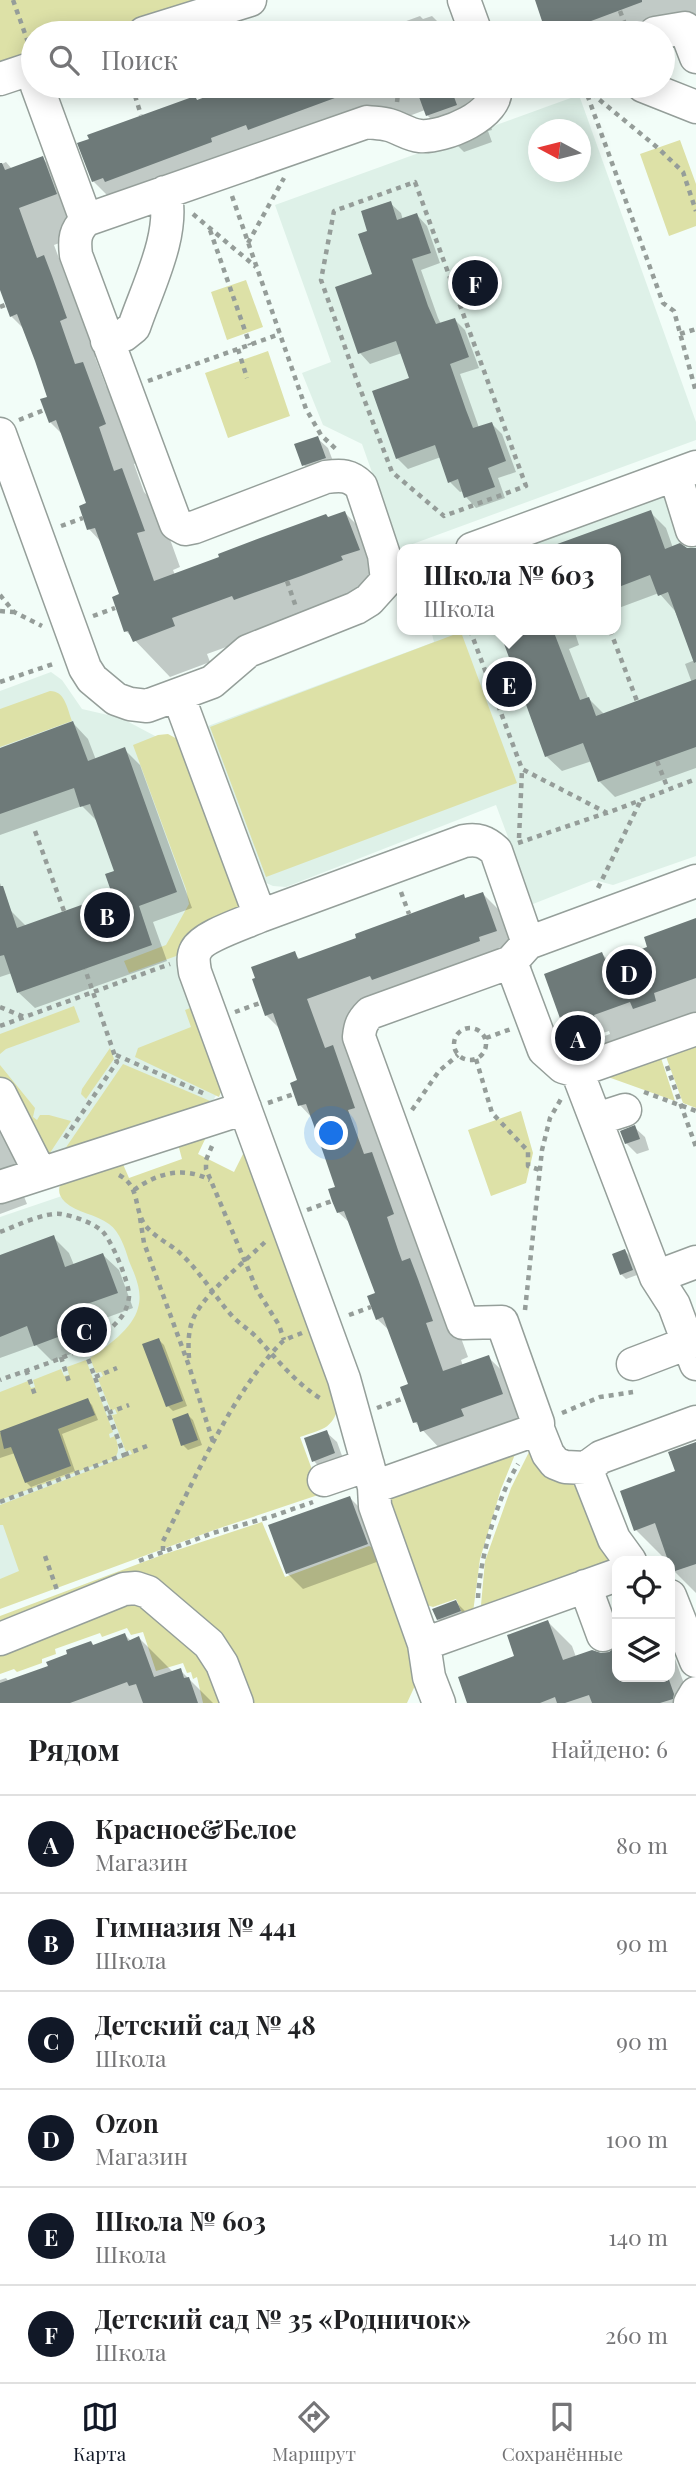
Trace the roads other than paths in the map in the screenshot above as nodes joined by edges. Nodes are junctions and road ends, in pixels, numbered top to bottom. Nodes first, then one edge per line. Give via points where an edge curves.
1 (250, 0) edge
2 (464, 0) edge
3 (183, 21) edge
4 (472, 21) edge
5 (675, 30) edge
6 (696, 57) edge
7 (21, 72) edge
8 (0, 79) edge
9 (42, 98) edge
10 (494, 98) edge
11 (673, 98) edge
12 (696, 107) edge
13 (165, 192) junction
14 (86, 220) junction
15 (107, 341) junction
16 (0, 434) edge
17 (685, 471) edge
18 (692, 530) dead end
19 (486, 544) edge
20 (394, 577) edge
21 (178, 695) junction
22 (696, 881) edge
23 (260, 916) junction
24 (519, 953) junction
25 (696, 1029) edge
26 (577, 1071) junction
27 (0, 1094) edge
28 (235, 1111) junction
29 (40, 1174) junction
30 (0, 1187) edge
31 (696, 1262) edge
32 (656, 1277) junction
33 (692, 1353) edge
34 (637, 1377) road end
35 (696, 1422) edge
36 (538, 1426) junction
37 (586, 1468) junction
38 (371, 1476) junction
39 (321, 1490) road end
40 (627, 1556) edge
41 (612, 1577) edge
42 (585, 1586) junction
43 (675, 1608) edge
44 (603, 1635) dead end
45 (0, 1639) edge
46 (424, 1644) junction
47 (696, 1661) edge
48 (696, 1693) edge
49 (428, 1694) edge
50 (237, 1703) edge
51 (690, 1703) edge

1 - 3 street
2 - 4 street
5 - 6 street via 685,28
7 - 8 street
9 - 14 street
10 - 13 street via 472,121 435,134 422,136 367,122
11 - 12 street
13 - 14 street
13 - 15 street via 165,238 134,327
14 - 15 street via 76,229 76,255
15 - 20 street via 176,524 185,529 195,527 341,475 360,486
16 - 21 street via 92,679 116,699 130,704 147,706
17 - 18 street
17 - 19 street
20 - 21 street via 356,608 248,651 212,682
21 - 23 street
22 - 24 street via 579,923
23 - 24 street via 476,839 496,851
23 - 28 street via 205,940 193,960
24 - 26 street via 544,1049 563,1067
24 - 36 street via 370,1013 359,1037 463,1323 502,1322
25 - 26 street
26 - 32 street via 618,1106
27 - 29 street
28 - 29 street
28 - 38 street via 344,1380
29 - 30 street
31 - 32 street
32 - 33 street via 674,1305
33 - 34 street
35 - 37 street via 601,1457
36 - 37 street via 555,1462
36 - 38 street
37 - 40 street via 614,1539
38 - 39 street
38 - 46 street via 376,1506
41 - 42 street
42 - 44 street
42 - 46 street
43 - 47 street
45 - 50 street via 124,1589 143,1590 209,1644
46 - 49 street
48 - 51 street

